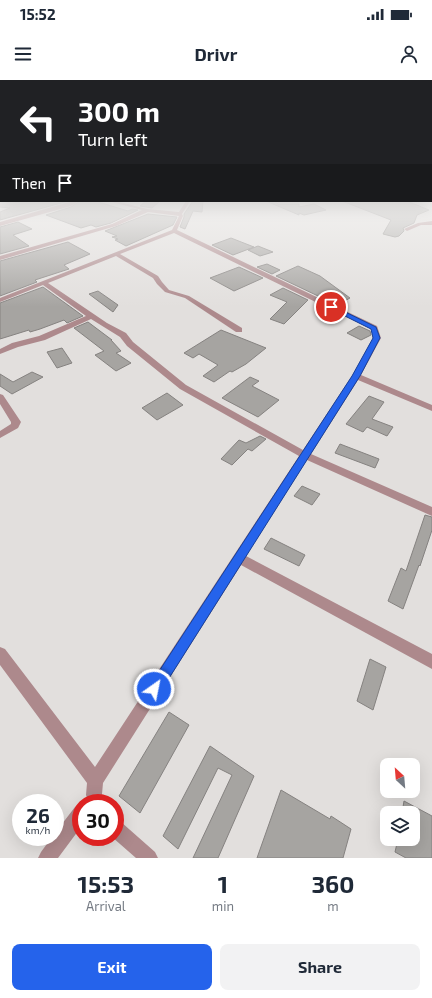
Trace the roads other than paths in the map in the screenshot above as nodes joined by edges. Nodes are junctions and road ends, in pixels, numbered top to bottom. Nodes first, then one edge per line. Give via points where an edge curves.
1 (82, 234) edge
2 (166, 234) edge
3 (181, 234) edge
4 (116, 254) junction
5 (0, 258) edge
6 (44, 283) junction
7 (0, 300) edge
8 (91, 316) junction
9 (239, 330) dead end
10 (0, 352) edge
11 (356, 376) junction
12 (0, 397) edge
13 (432, 408) edge
14 (0, 435) edge
15 (305, 455) junction
16 (432, 512) edge
17 (238, 558) junction
18 (0, 654) edge
19 (432, 662) edge
20 (93, 794) edge
21 (95, 794) edge
22 (72, 825) edge
23 (124, 836) edge
24 (47, 858) edge
25 (149, 858) edge

1 - 5 street
2 - 4 street
3 - 11 street via 374,328 377,338
4 - 6 street
4 - 9 street via 156,278 167,290 187,297
6 - 7 street
6 - 8 street
8 - 10 street via 42,338
8 - 15 street via 123,335 130,344 183,387
11 - 13 street
11 - 15 street
12 - 14 street via 16,422 15,426
15 - 16 street
15 - 17 street
17 - 19 street
17 - 21 street
18 - 20 street
22 - 24 street
23 - 25 street

